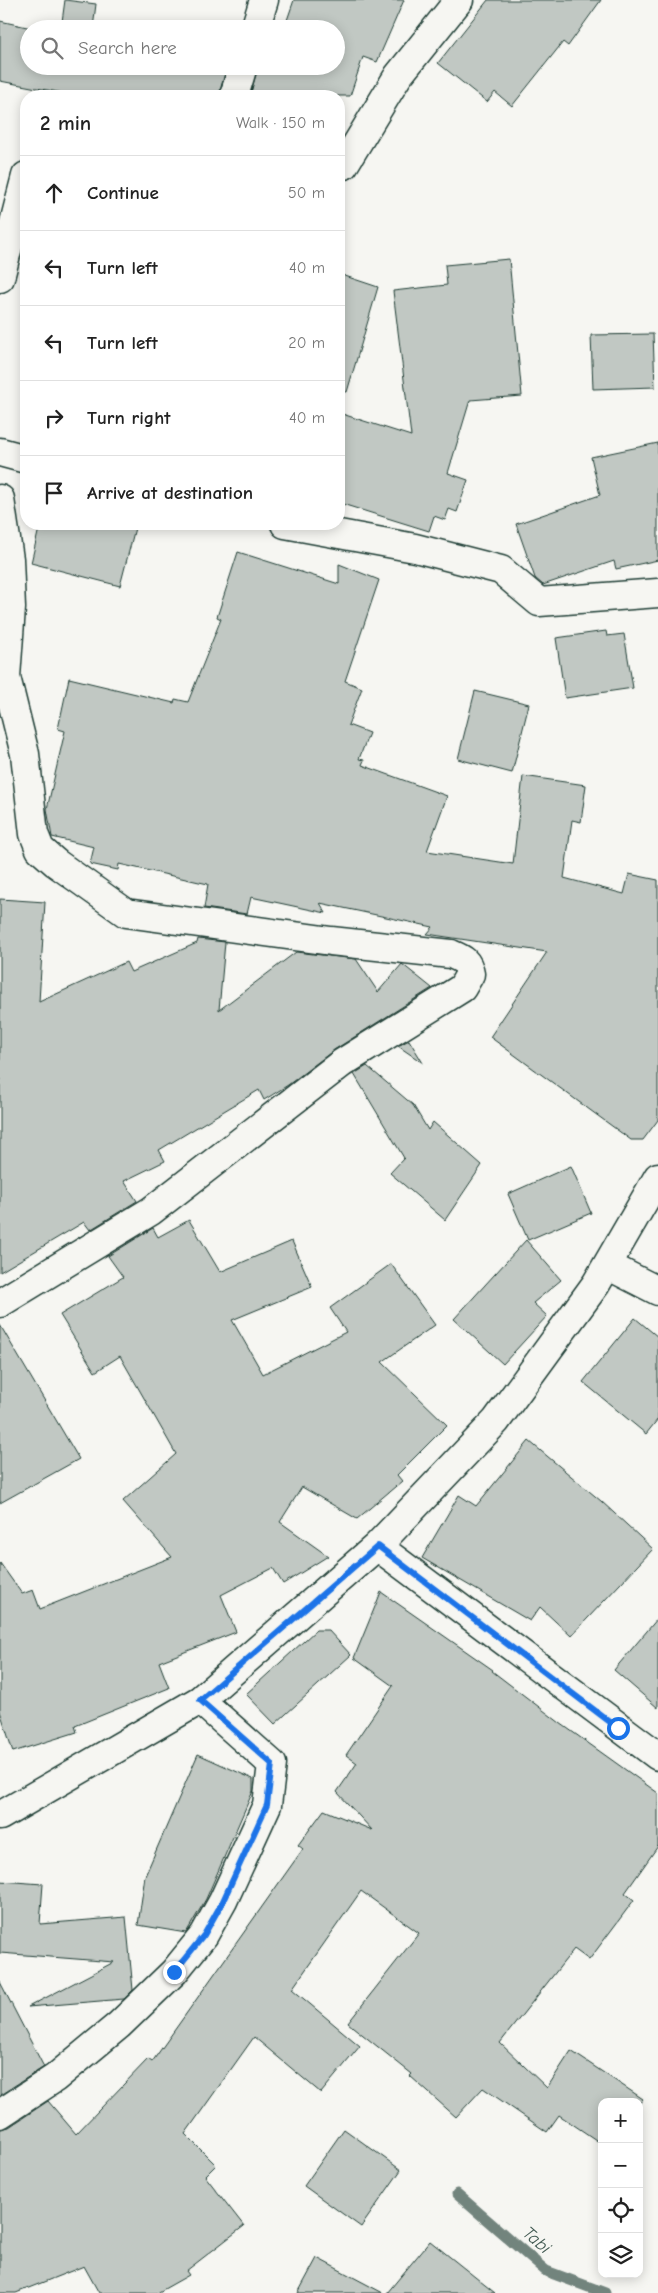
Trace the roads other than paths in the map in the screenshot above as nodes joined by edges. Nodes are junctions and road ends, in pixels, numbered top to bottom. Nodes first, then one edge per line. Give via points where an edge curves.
1 (264, 0) edge
2 (459, 0) edge
3 (258, 20) edge
4 (240, 75) edge
5 (236, 90) edge
6 (345, 162) edge
7 (20, 200) edge
8 (0, 278) edge
9 (0, 452) edge
10 (20, 457) edge
11 (0, 499) edge
12 (318, 530) edge
13 (658, 593) edge
14 (3, 678) edge
15 (658, 1177) edge
16 (607, 1266) junction
17 (658, 1291) edge
18 (0, 1303) edge
19 (378, 1546) junction
20 (200, 1700) junction
21 (658, 1756) edge
22 (0, 1816) edge
23 (0, 2114) edge

1 - 3 street
2 - 6 street via 398,76
4 - 5 street
7 - 8 street
9 - 10 street
11 - 14 street via 9,559 10,608
12 - 13 street via 415,548 501,570 539,602
14 - 18 street via 25,754 34,834 40,849 126,913 451,954 468,964 470,974 462,988 342,1063 151,1211
15 - 16 street
16 - 17 street
16 - 19 street via 496,1421
19 - 20 street
19 - 21 street
20 - 22 street
20 - 23 street via 272,1764 267,1805 223,1901 204,1935 174,1972 119,2025 55,2078

